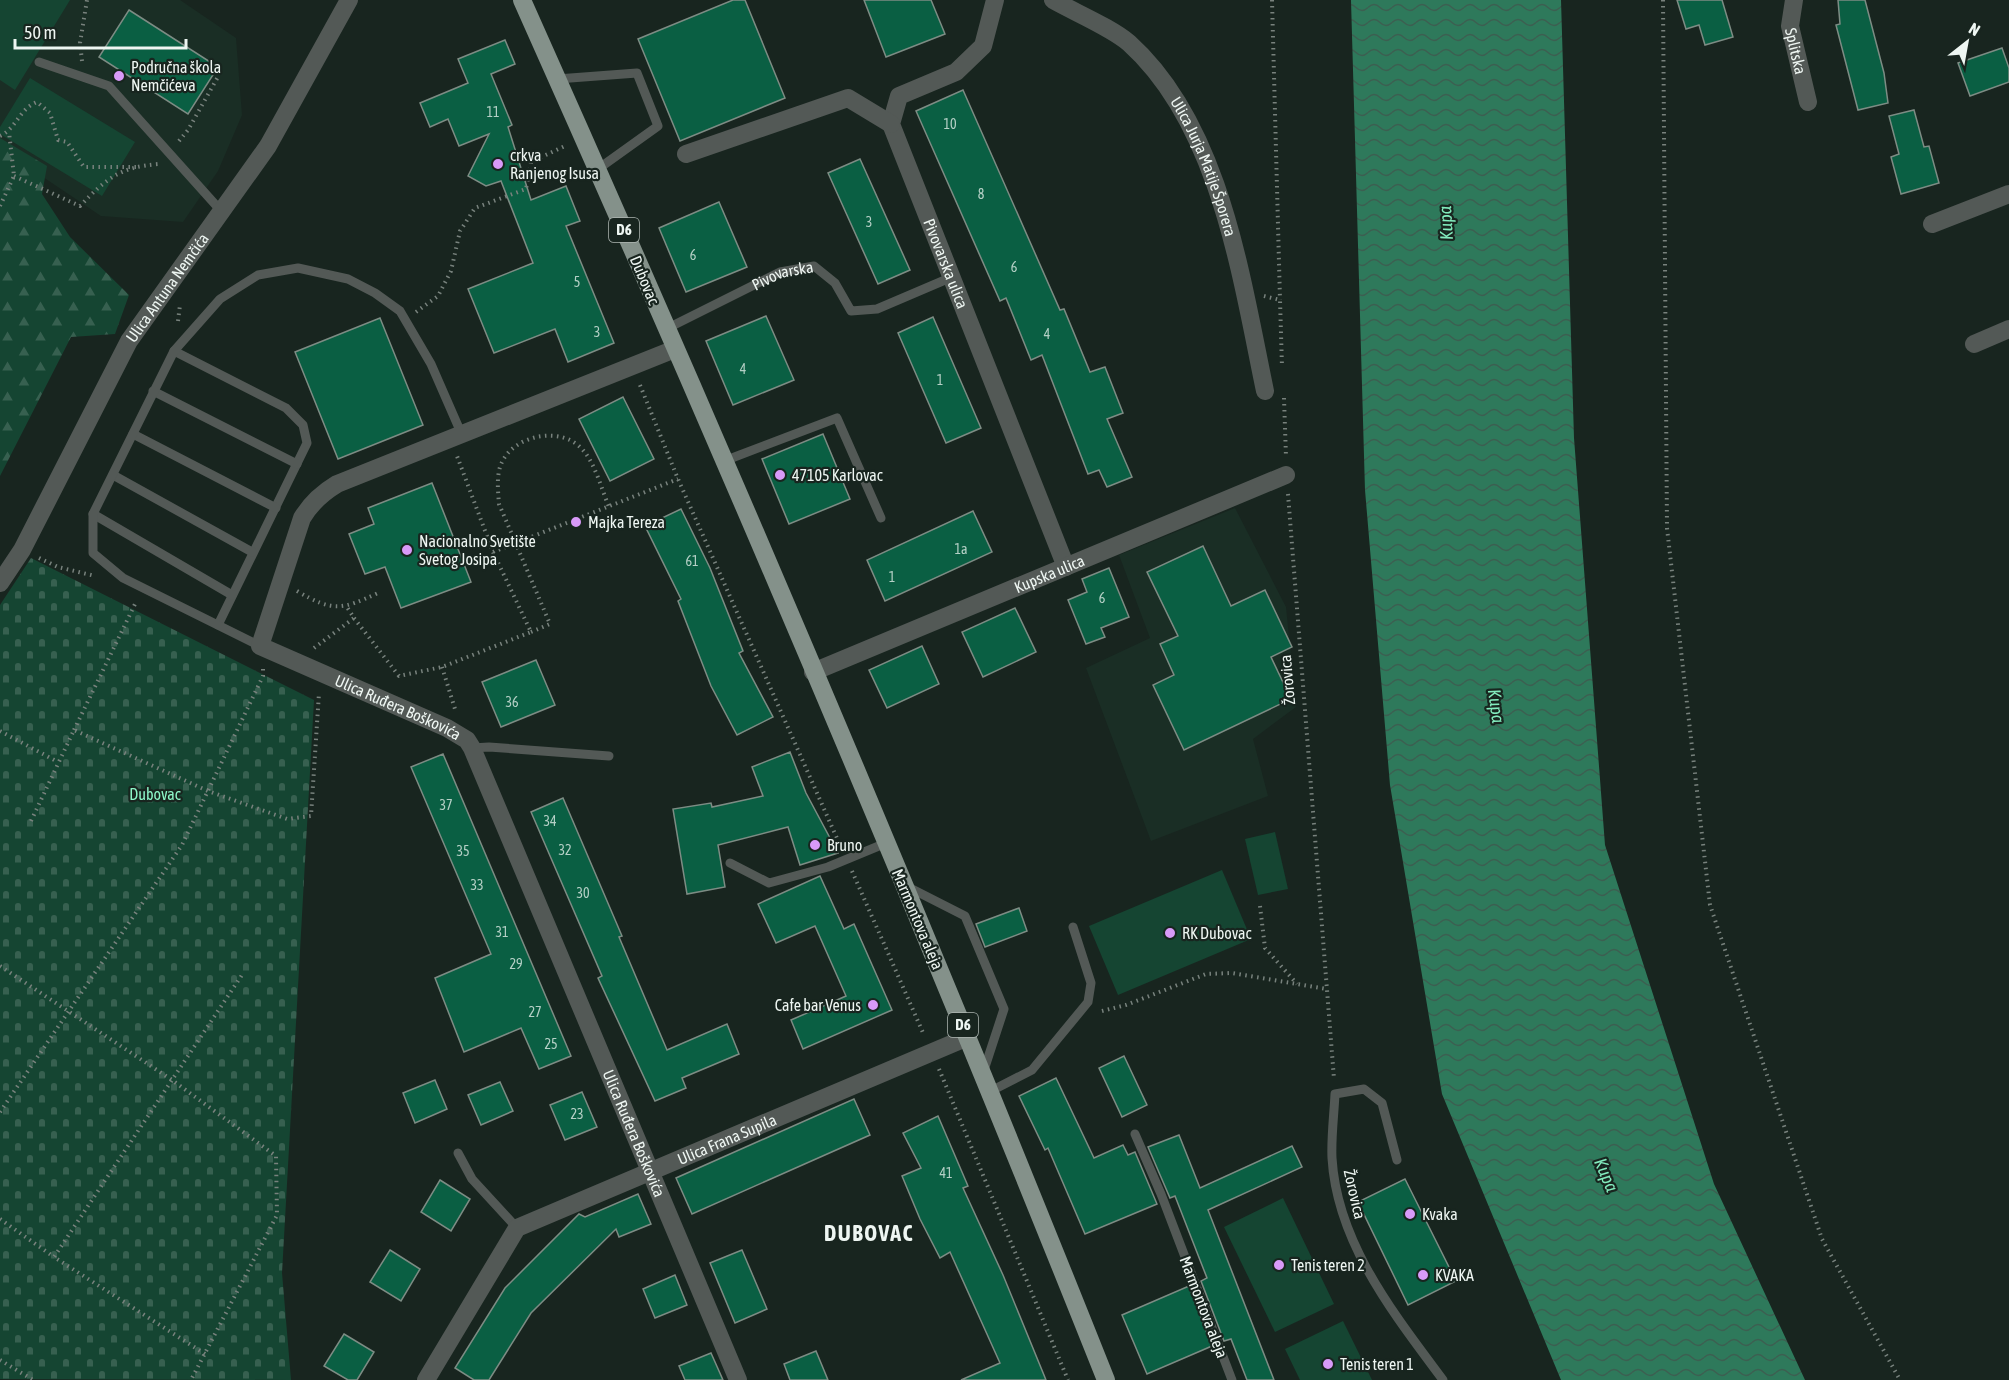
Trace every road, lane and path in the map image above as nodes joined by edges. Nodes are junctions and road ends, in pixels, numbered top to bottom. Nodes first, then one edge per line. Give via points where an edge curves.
1 (87, 0) edge
2 (350, 0) edge
3 (522, 0) edge
4 (996, 0) edge
5 (1053, 0) edge
6 (1272, 0) edge
7 (1664, 0) edge
8 (1794, 0) edge
9 (39, 62) dead end
10 (219, 75) dead end
11 (83, 77) junction
12 (558, 79) junction
13 (1808, 102) dead end
14 (891, 124) junction
15 (9, 132) junction
16 (0, 136) edge
17 (584, 137) junction
18 (168, 152) junction
19 (686, 154) dead end
20 (177, 163) junction
21 (136, 167) junction
22 (598, 169) junction
23 (14, 176) junction
24 (2009, 194) edge
25 (0, 206) edge
26 (222, 212) junction
27 (1932, 224) dead end
28 (952, 277) junction
29 (1244, 290) junction
30 (1280, 300) junction
31 (405, 320) junction
32 (666, 329) junction
33 (2009, 329) edge
34 (1974, 344) dead end
35 (675, 349) junction
36 (174, 351) junction
37 (1282, 370) dead end
38 (153, 392) junction
39 (1274, 392) joint
40 (133, 434) junction
41 (457, 437) junction
42 (724, 461) junction
43 (297, 464) junction
44 (113, 475) junction
45 (1286, 475) junction
46 (678, 479) dead end
47 (609, 507) junction
48 (276, 508) junction
49 (93, 514) junction
50 (881, 518) dead end
51 (514, 544) junction
52 (22, 550) junction
53 (252, 552) junction
54 (493, 552) junction
55 (1066, 567) junction
56 (123, 578) junction
57 (0, 583) edge
58 (289, 587) dead end
59 (143, 588) junction
60 (378, 593) dead end
61 (232, 595) junction
62 (347, 607) junction
63 (354, 618) junction
64 (218, 625) junction
65 (531, 632) junction
66 (260, 646) junction
67 (296, 661) junction
68 (442, 667) junction
69 (273, 668) dead end
70 (813, 672) junction
71 (319, 689) dead end
72 (74, 730) junction
73 (0, 731) edge
74 (458, 735) junction
75 (472, 748) junction
76 (609, 756) dead end
77 (58, 762) junction
78 (208, 791) junction
79 (31, 821) dead end
80 (886, 843) junction
81 (730, 863) dead end
82 (904, 885) junction
83 (1260, 906) dead end
84 (1073, 927) dead end
85 (0, 966) edge
86 (242, 975) dead end
87 (1298, 985) junction
88 (1327, 989) junction
89 (67, 1011) junction
90 (1075, 1017) junction
91 (968, 1037) junction
92 (983, 1073) junction
93 (172, 1080) junction
94 (991, 1091) junction
95 (1335, 1095) junction
96 (0, 1112) edge
97 (1135, 1134) dead end
98 (458, 1153) dead end
99 (1397, 1160) dead end
100 (650, 1171) junction
101 (0, 1219) edge
102 (517, 1228) junction
103 (54, 1257) junction
104 (205, 1354) junction
105 (0, 1360) edge
106 (33, 1380) edge
107 (191, 1380) edge
108 (426, 1380) edge
109 (738, 1380) edge
110 (1106, 1380) edge
111 (1232, 1380) edge
112 (1443, 1380) edge
113 (1900, 1380) edge

1 - 11 path via 80,43
2 - 26 street, Ulica Antuna Nemčića via 268,146
3 - 12 main road, Dubovac / D6
4 - 14 street via 983,46 957,72 899,96
5 - 29 street, Ulica Jurja Matije Šporera via 1128,42 1177,98 1223,205
6 - 30 path
7 - 113 path via 1667,528 1710,904 1822,1239
8 - 13 street, Splitska via 1790,26
9 - 11 lane
10 - 18 path via 188,130
11 - 18 lane via 109,86
12 - 17 main road, Dubovac / D6
12 - 22 lane via 637,73 658,126
14 - 19 street via 848,98
14 - 28 street, Pivovarska ulica
15 - 16 path
15 - 21 path via 25,106 37,102 50,114 58,140 68,142 84,167
15 - 23 path
17 - 22 main road, Dubovac / D6
17 - 31 path via 531,162 526,189 475,208 460,231 451,271 438,296
18 - 20 lane
20 - 21 path
20 - 26 lane
21 - 23 path via 107,179 80,206
22 - 32 main road, Dubovac / D6
23 - 25 path
24 - 27 street
26 - 52 street, Ulica Antuna Nemčića via 129,341
28 - 32 lane, Pivovarska via 877,309 851,311 835,283 814,266 780,272
28 - 55 street, Pivovarska ulica
29 - 30 path
29 - 39 street, Ulica Jurja Matije Šporera
30 - 37 path
31 - 36 lane via 375,292 348,279 298,268 258,275 220,299
31 - 41 lane via 431,364
32 - 35 main road, Dubovac / D6
33 - 34 street
35 - 41 street
35 - 42 main road, Dubovac / D6
36 - 38 lane
36 - 43 lane via 286,408 303,425 308,442
38 - 40 lane
38 - 43 lane
39 - 45 path, Žorovica
40 - 44 lane
40 - 48 lane
41 - 54 path
41 - 66 street via 337,484 309,505
42 - 50 lane via 837,418
42 - 70 main road, Marmontova aleja / D6
43 - 48 lane
44 - 49 lane
44 - 53 lane
45 - 55 street, Kupska ulica
45 - 88 path, Žorovica
46 - 47 path
47 - 51 path
47 - 51 path via 581,447 563,437 532,436 501,462 497,484 499,504
48 - 53 lane
49 - 56 lane via 93,553
49 - 61 lane
51 - 54 path
51 - 65 path via 550,624
52 - 56 path via 58,567 92,576
52 - 57 street, Ulica Antuna Nemčića
53 - 61 lane
54 - 65 path
55 - 70 street, Kupska ulica
56 - 59 lane
58 - 62 path via 320,604
59 - 64 lane
59 - 72 path
60 - 62 path
61 - 64 lane
62 - 63 path
63 - 67 path
63 - 68 path via 399,676
64 - 66 lane
65 - 68 path
66 - 67 street, Ulica Ruđera Boškovića
67 - 74 street, Ulica Ruđera Boškovića
68 - 74 path via 458,720
69 - 78 path via 263,664 263,676
70 - 80 main road, Marmontova aleja / D6
71 - 78 path via 311,816 287,819
72 - 77 path
72 - 78 path
73 - 77 path
74 - 75 street, Ulica Ruđera Boškovića
75 - 76 lane
75 - 100 street, Ulica Ruđera Boškovića
77 - 79 path
78 - 89 path via 182,845
80 - 81 lane via 828,867 769,884
80 - 82 main road, Marmontova aleja / D6
82 - 91 main road, Marmontova aleja / D6
82 - 92 lane via 965,916 1004,1009
83 - 87 path via 1265,948
84 - 90 lane via 1091,983 1088,1002
85 - 89 path
86 - 93 path
87 - 88 path
87 - 90 path via 1232,973 1206,974 1126,1005
88 - 95 path, Žorovica
89 - 93 path
89 - 96 path
90 - 94 lane via 1032,1070
91 - 92 main road, Marmontova aleja / D6
91 - 100 street, Ulica Frana Supila
92 - 94 main road, Marmontova aleja / D6
93 - 103 path
93 - 104 path via 276,1156 278,1215
94 - 110 main road, Marmontova aleja / D6
95 - 99 lane via 1364,1089 1382,1103
95 - 112 lane, Žorovica via 1332,1159 1343,1220 1386,1303
97 - 111 lane, Marmontova aleja
98 - 102 lane via 472,1179
100 - 102 street, Ulica Frana Supila
100 - 109 street, Ulica Ruđera Boškovića
101 - 103 path
102 - 108 street
103 - 104 path
104 - 107 path
105 - 106 path

